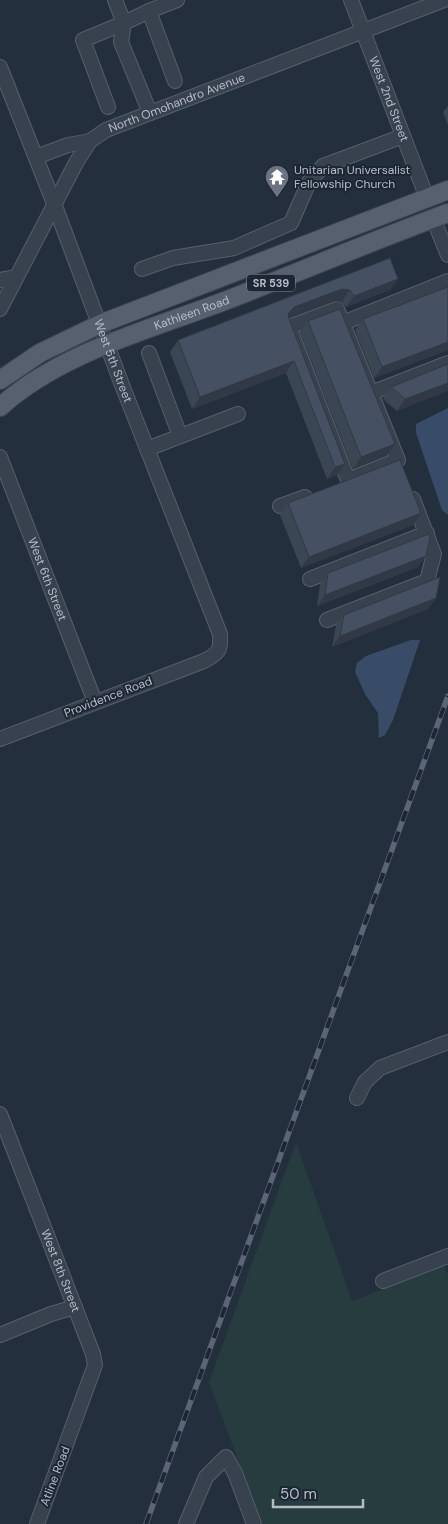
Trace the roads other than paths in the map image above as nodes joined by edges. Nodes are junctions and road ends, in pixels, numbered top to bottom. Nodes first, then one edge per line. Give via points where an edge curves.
1 (115, 0) edge
2 (177, 0) edge
3 (351, 0) edge
4 (444, 0) edge
5 (149, 11) junction
6 (124, 23) junction
7 (362, 31) junction
8 (0, 67) edge
9 (175, 81) dead end
10 (108, 107) dead end
11 (150, 113) junction
12 (403, 136) junction
13 (90, 141) junction
14 (36, 157) junction
15 (448, 190) edge
16 (427, 198) junction
17 (448, 203) edge
18 (55, 206) junction
19 (441, 216) edge
20 (355, 250) junction
21 (448, 255) edge
22 (142, 269) dead end
23 (16, 277) junction
24 (0, 280) edge
25 (448, 281) edge
26 (0, 309) edge
27 (343, 323) junction
28 (100, 324) junction
29 (107, 344) junction
30 (149, 353) dead end
31 (448, 363) edge
32 (0, 380) edge
33 (371, 393) junction
34 (0, 407) edge
35 (238, 414) dead end
36 (180, 436) junction
37 (147, 449) junction
38 (0, 457) edge
39 (409, 488) edge
40 (314, 493) edge
41 (280, 506) dead end
42 (427, 533) junction
43 (310, 579) dead end
44 (327, 620) dead end
45 (216, 655) joint
46 (95, 702) junction
47 (0, 739) edge
48 (448, 1042) edge
49 (357, 1098) dead end
50 (0, 1114) edge
51 (448, 1256) edge
52 (383, 1281) dead end
53 (75, 1307) junction
54 (0, 1335) edge
55 (73, 1428) joint
56 (36, 1524) edge
57 (186, 1524) edge
58 (254, 1524) edge

1 - 6 street
2 - 5 street
3 - 7 street, West 2nd Street
4 - 7 street, North Omohandro Avenue
5 - 6 street
5 - 9 street
6 - 10 street via 83,40
6 - 11 street via 122,42
7 - 11 street, North Omohandro Avenue
7 - 12 street, West 2nd Street
8 - 14 street, West 5th Street
11 - 13 street, North Omohandro Avenue via 106,130
12 - 16 street, West 2nd Street
12 - 22 street via 323,166 309,182 291,223 234,248 174,258
13 - 14 street
13 - 18 street, North Omohandro Avenue
14 - 18 street, West 5th Street
15 - 16 main road, Kathleen Road / SR 539
16 - 20 main road via 410,218 374,234
16 - 28 main road, Kathleen Road / SR 539
17 - 19 main road via 439,210
18 - 23 street, North Omohandro Avenue
18 - 28 street, West 5th Street
19 - 20 main road, Kathleen Road / SR 539
19 - 21 street
20 - 29 main road, Kathleen Road / SR 539
23 - 24 street
23 - 26 street, North Omohandro Avenue
25 - 27 street
27 - 33 street
27 - 33 street via 337,309 289,328 344,482 400,465
28 - 29 street, West 5th Street
28 - 32 main road, Kathleen Road / SR 539 via 40,353
29 - 34 main road, Kathleen Road / SR 539 via 37,380
29 - 37 street, West 5th Street
30 - 36 street
31 - 33 street
35 - 36 street
36 - 37 street
37 - 45 street, West 5th Street via 220,634 221,647
38 - 46 street, West 6th Street
39 - 42 street
40 - 41 street
42 - 43 street
42 - 44 street via 434,554 427,581
45 - 46 street, Providence Road
46 - 47 street, Providence Road
48 - 49 street via 380,1068 365,1082
50 - 53 street, West 8th Street
51 - 52 street
53 - 54 street
53 - 55 street, West 8th Street via 95,1365
55 - 56 street, Atline Road
57 - 58 street via 206,1477 226,1457

